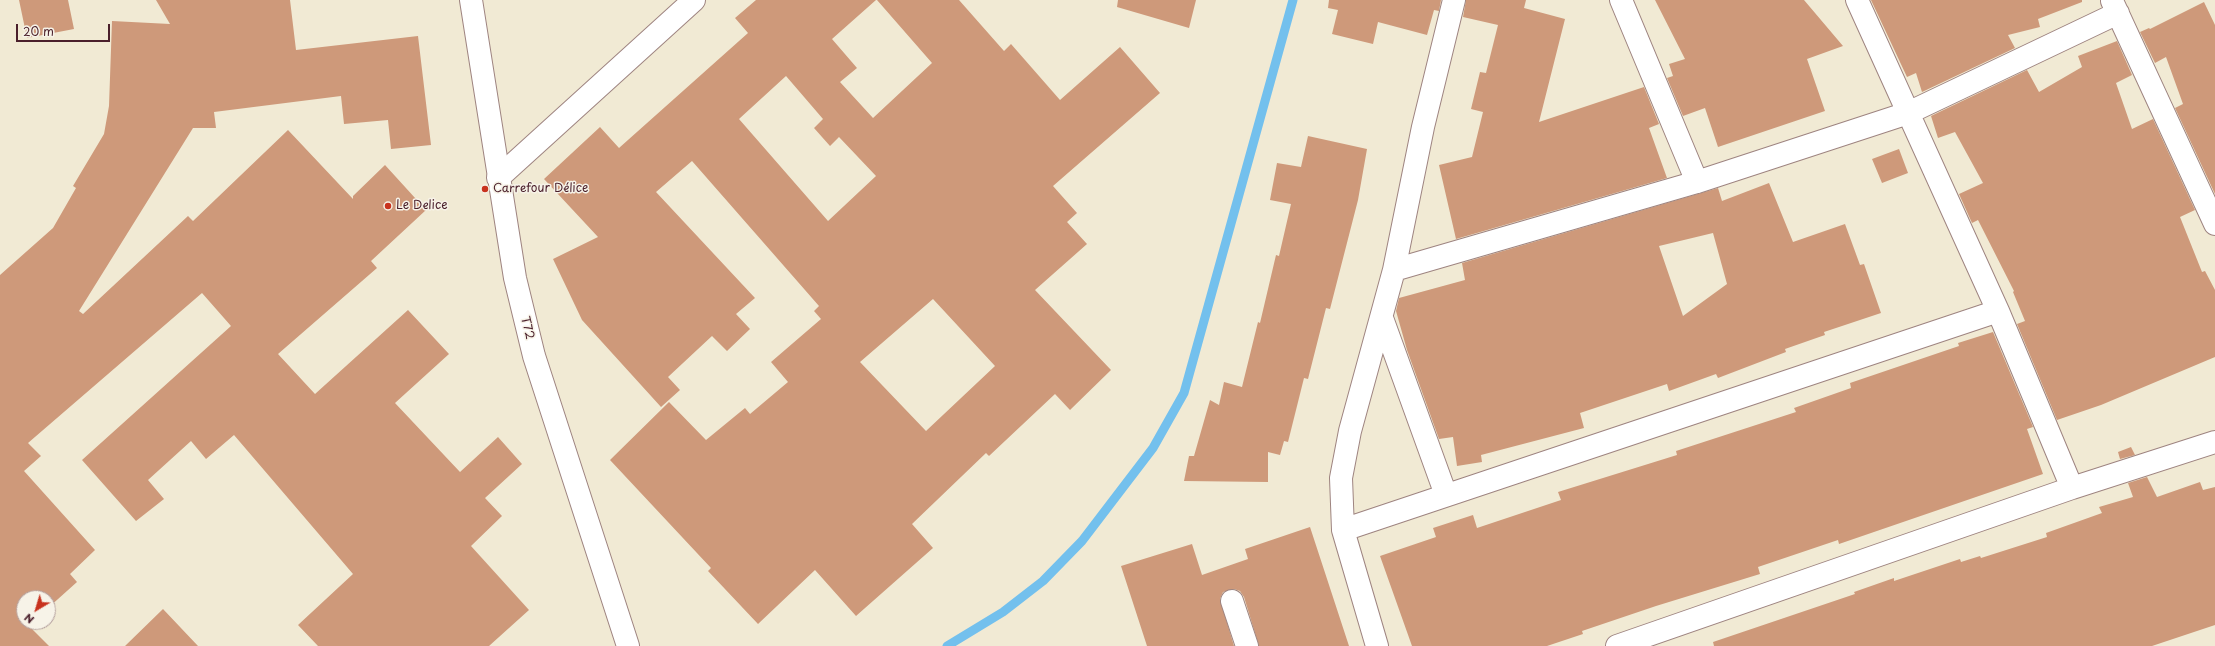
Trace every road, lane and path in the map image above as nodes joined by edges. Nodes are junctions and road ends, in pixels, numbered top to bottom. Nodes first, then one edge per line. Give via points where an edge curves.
1 (471, 0) edge
2 (694, 0) edge
3 (1454, 0) edge
4 (1621, 0) edge
5 (1857, 0) edge
6 (2114, 7) edge
7 (1908, 113) junction
8 (498, 178) junction
9 (1697, 182) junction
10 (2215, 224) edge
11 (1394, 270) junction
12 (1998, 311) junction
13 (1382, 318) junction
14 (2215, 442) edge
15 (2072, 488) junction
16 (1446, 495) junction
17 (1343, 530) junction
18 (1232, 601) dead end
19 (628, 646) edge
20 (1247, 646) edge
21 (1377, 646) edge
22 (1617, 646) edge

1 - 8 street, T72
2 - 8 street
3 - 11 street via 1423,127
4 - 9 street
5 - 7 street
6 - 7 street
6 - 10 street
7 - 9 street
7 - 12 street
8 - 19 street, T72 via 515,278 534,356
9 - 11 street
11 - 13 street
12 - 15 street
12 - 16 street
13 - 16 street
13 - 17 street via 1350,431 1341,478
14 - 15 street
15 - 22 street
16 - 17 street
17 - 21 street
18 - 20 street

